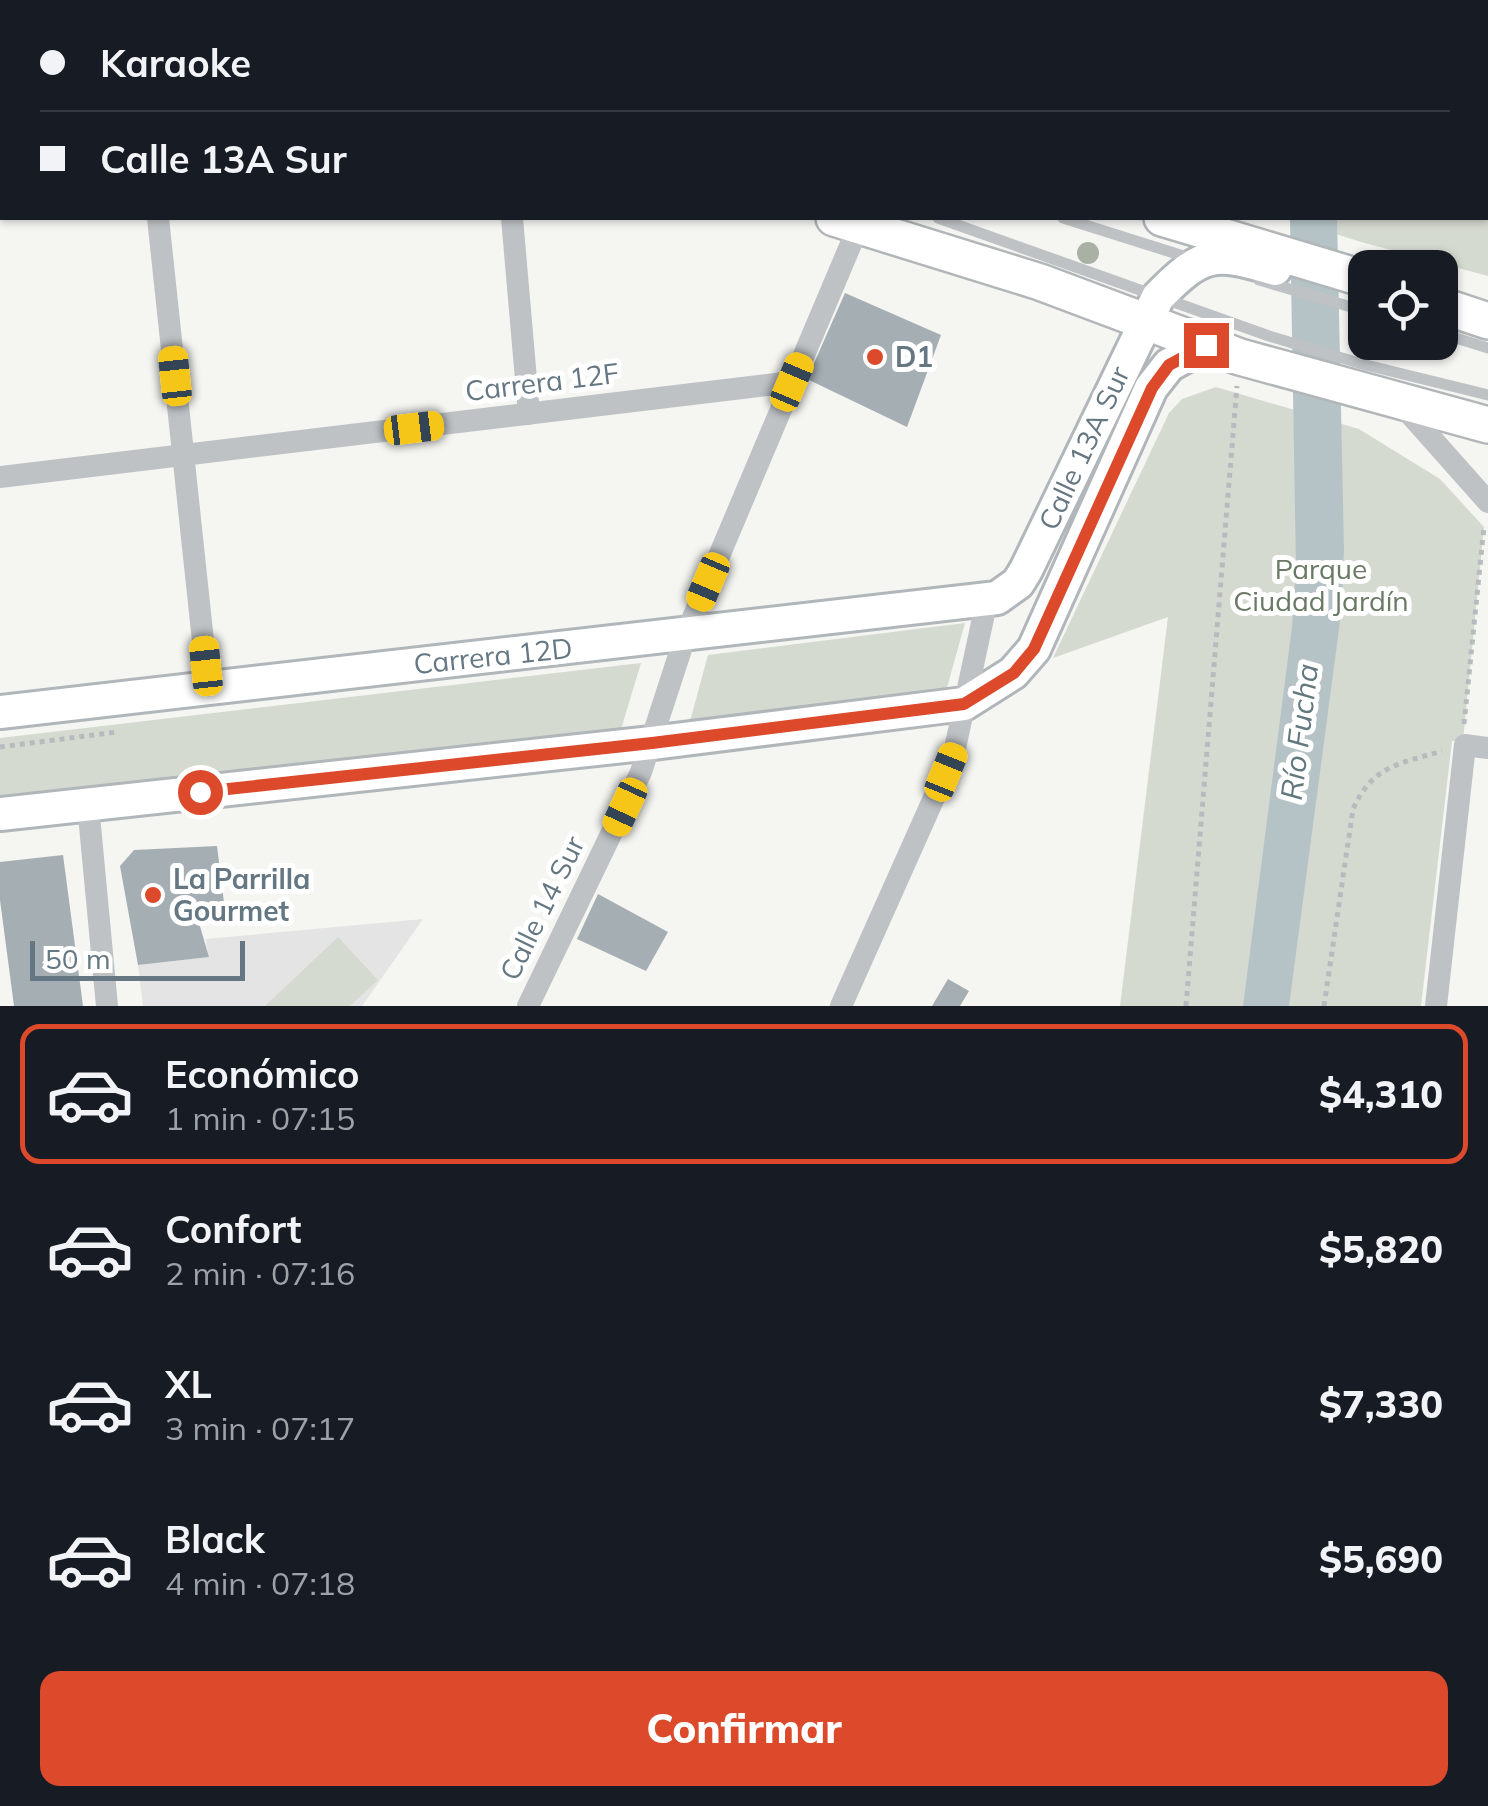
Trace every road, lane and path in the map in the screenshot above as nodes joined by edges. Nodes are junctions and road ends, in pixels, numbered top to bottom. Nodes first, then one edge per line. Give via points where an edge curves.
1 (158, 220) edge
2 (512, 220) edge
3 (943, 220) edge
4 (1069, 220) edge
5 (1166, 220) edge
6 (847, 221) edge
7 (1200, 262) junction
8 (1259, 270) junction
9 (1348, 291) edge
10 (1150, 310) junction
11 (1458, 312) edge
12 (1458, 318) edge
13 (1488, 324) edge
14 (1458, 339) edge
15 (1206, 345) junction
16 (1488, 348) edge
17 (1260, 353) junction
18 (1362, 379) junction
19 (792, 382) junction
20 (1488, 395) edge
21 (1400, 403) junction
22 (529, 414) junction
23 (1488, 426) edge
24 (183, 455) junction
25 (0, 477) edge
26 (1488, 505) edge
27 (986, 600) junction
28 (686, 634) junction
29 (208, 688) junction
30 (964, 704) junction
31 (0, 712) edge
32 (652, 743) junction
33 (1477, 746) edge
34 (88, 804) junction
35 (0, 814) edge
36 (844, 1005) edge
37 (107, 1006) edge
38 (528, 1006) edge
39 (1186, 1006) edge
40 (1324, 1006) edge
41 (1436, 1006) edge

1 - 24 street
2 - 22 street
3 - 10 lane
4 - 7 lane
5 - 8 main road
6 - 10 main road
6 - 19 street, Calle 14 Sur
7 - 8 street via 1221,256
7 - 10 street, Calle 13A Sur
8 - 9 main road
10 - 15 main road
10 - 17 lane
10 - 27 street, Calle 13A Sur via 1026,570 1008,592
11 - 13 main road
12 - 13 street
14 - 16 lane
15 - 17 main road
15 - 30 street, Calle 13A Sur via 1169,365 1152,388 1034,649 1014,673
17 - 18 main road
17 - 39 path
18 - 20 lane
18 - 21 main road
19 - 22 street, Carrera 12F
19 - 28 street, Calle 14 Sur
21 - 23 main road
21 - 26 street
22 - 24 street, Carrera 12F
24 - 25 street, Carrera 12F
24 - 29 street
26 - 33 path via 1462,741
27 - 28 street, Carrera 12D
27 - 30 street
28 - 29 street, Carrera 12D
28 - 32 street, Calle 14 Sur
29 - 31 street, Carrera 12D
30 - 32 street
30 - 36 street via 954,752
32 - 34 street
32 - 38 street, Calle 14 Sur
33 - 40 path via 1378,772 1362,788 1352,809
33 - 41 street
34 - 35 street
34 - 37 street

